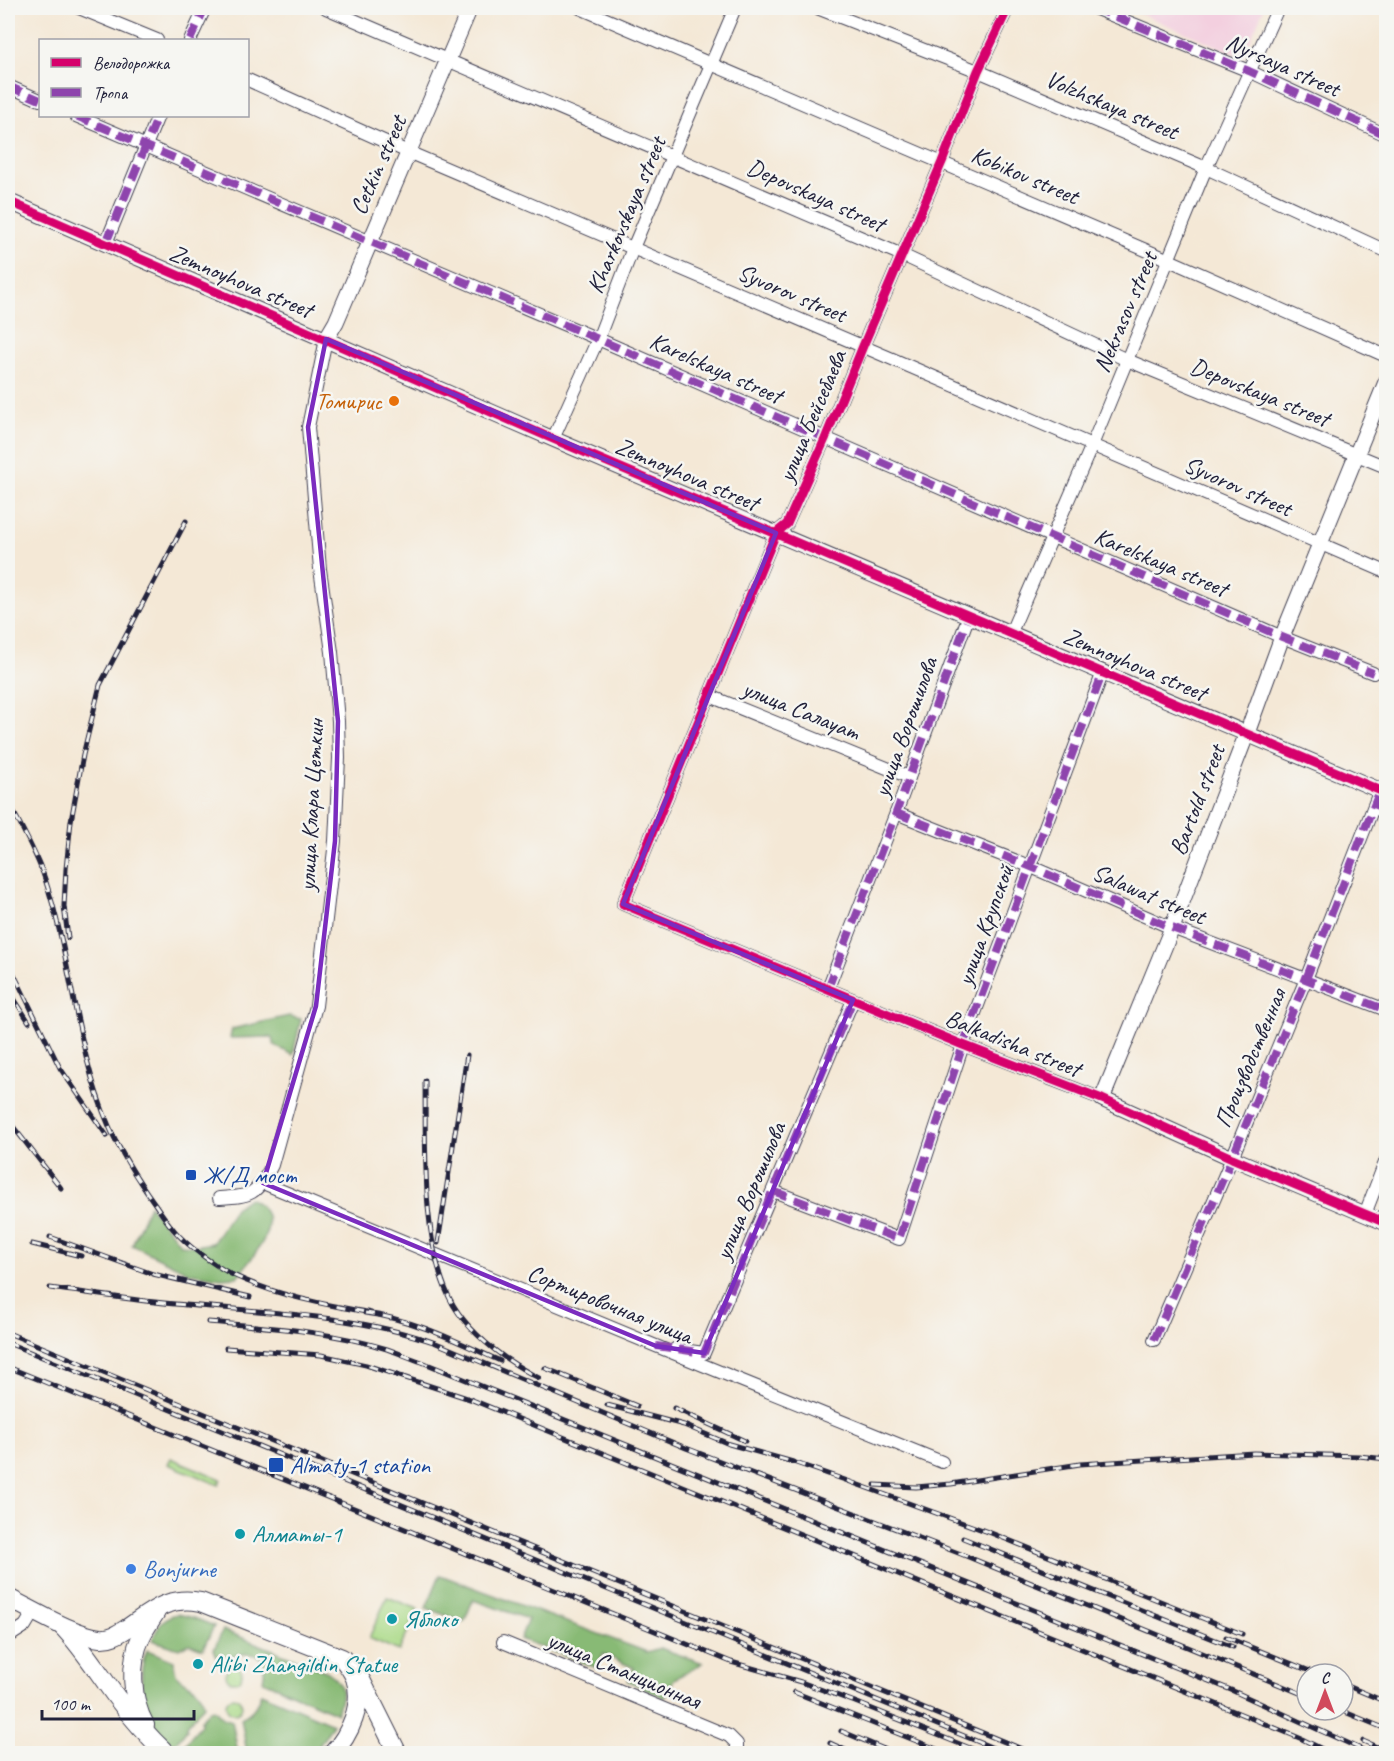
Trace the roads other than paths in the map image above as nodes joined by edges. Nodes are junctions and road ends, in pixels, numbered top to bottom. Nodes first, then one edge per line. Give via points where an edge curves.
1 (79, 8) edge
2 (205, 8) edge
3 (326, 8) edge
4 (470, 8) edge
5 (580, 8) edge
6 (735, 8) edge
7 (817, 8) edge
8 (1008, 8) edge
9 (1094, 8) edge
10 (1278, 8) edge
11 (155, 39) edge
12 (190, 39) edge
13 (448, 61) junction
14 (712, 65) junction
15 (978, 71) junction
16 (1249, 71) junction
17 (249, 80) edge
18 (8, 86) edge
19 (39, 100) edge
20 (78, 117) edge
21 (158, 117) edge
22 (1386, 135) edge
23 (145, 146) junction
24 (408, 152) junction
25 (673, 156) junction
26 (942, 162) junction
27 (1206, 168) junction
28 (8, 201) edge
29 (369, 242) junction
30 (106, 243) junction
31 (633, 248) junction
32 (1386, 251) edge
33 (902, 255) junction
34 (1169, 260) junction
35 (326, 339) junction
36 (597, 339) junction
37 (862, 346) junction
38 (1386, 356) edge
39 (1127, 360) junction
40 (1386, 382) edge
41 (553, 439) junction
42 (825, 439) junction
43 (1092, 445) junction
44 (1357, 454) junction
45 (1386, 467) edge
46 (776, 533) junction
47 (1051, 537) junction
48 (1320, 545) junction
49 (1386, 572) edge
50 (969, 615) junction
51 (1011, 632) junction
52 (1282, 637) junction
53 (1103, 672) junction
54 (1372, 672) dead end
55 (710, 696) junction
56 (1247, 733) junction
57 (909, 777) junction
58 (1383, 791) edge
59 (896, 813) junction
60 (1029, 866) junction
61 (623, 904) joint
62 (1172, 928) junction
63 (1306, 979) junction
64 (828, 988) junction
65 (853, 1000) junction
66 (1386, 1010) edge
67 (963, 1045) junction
68 (1101, 1099) junction
69 (1232, 1158) junction
70 (1386, 1160) edge
71 (262, 1183) junction
72 (773, 1191) junction
73 (219, 1198) dead end
74 (1365, 1215) junction
75 (1386, 1223) edge
76 (1154, 1340) dead end
77 (656, 1346) junction
78 (942, 1462) dead end
79 (8, 1598) edge
80 (160, 1606) junction
81 (34, 1611) junction
82 (62, 1626) junction
83 (8, 1636) edge
84 (503, 1642) dead end
85 (342, 1658) junction
86 (393, 1749) edge
87 (161, 1750) edge
88 (332, 1754) edge
89 (737, 1754) edge

1 - 11 street
2 - 12 street
3 - 13 street, Depovskaya street
4 - 13 street, Cetkin street
5 - 14 street, Kobikov street
6 - 14 street, Kharkovskaya street
7 - 15 street, Volzhskaya street
8 - 15 street, улица Бейсебаева
9 - 16 street, Nyrsaya street
10 - 16 street, Nekrasov street
13 - 24 street, Cetkin street
13 - 25 street, Depovskaya street
14 - 25 street, Kharkovskaya street
14 - 26 street, Kobikov street
15 - 26 street, улица Бейсебаева
15 - 27 street, Volzhskaya street
16 - 22 street, Nyrsaya street
16 - 27 street, Nekrasov street
17 - 24 street, Syvorov street
18 - 19 street
20 - 23 street, Karelskaya street
21 - 23 street
23 - 29 street, Karelskaya street
23 - 30 street
24 - 29 street, Cetkin street
24 - 31 street, Syvorov street
25 - 31 street, Kharkovskaya street
25 - 33 street, Depovskaya street
26 - 33 street, улица Бейсебаева
26 - 34 street, Kobikov street
27 - 32 street, Volzhskaya street
27 - 34 street, Nekrasov street
28 - 30 street, Zemnoyhova street
29 - 35 street, Cetkin street
29 - 36 street, Karelskaya street
30 - 35 street, Zemnoyhova street
31 - 36 street, Kharkovskaya street
31 - 37 street, Syvorov street
33 - 37 street, улица Бейсебаева
33 - 39 street, Depovskaya street
34 - 38 street, Kobikov street
34 - 39 street, Nekrasov street
35 - 41 street, Zemnoyhova street
35 - 71 street, улица Клара Цеткин via 308,427 338,721 335,841 316,1006 272,1165
36 - 41 street, Kharkovskaya street
36 - 42 street, Karelskaya street
37 - 42 street, улица Бейсебаева
37 - 43 street, Syvorov street
39 - 43 street, Nekrasov street
39 - 44 street, Depovskaya street
40 - 44 street, Bartold street
41 - 46 street, Zemnoyhova street
42 - 46 street, улица Бейсебаева via 786,524
42 - 47 street, Karelskaya street
43 - 47 street, Nekrasov street
43 - 48 street, Syvorov street
44 - 45 street, Depovskaya street
44 - 48 street, Bartold street
46 - 50 street, Zemnoyhova street
46 - 55 street, улица Бейсебаева
47 - 51 street, Nekrasov street
47 - 52 street, Karelskaya street
48 - 49 street, Syvorov street
48 - 52 street, Bartold street
50 - 51 street, Zemnoyhova street
50 - 57 street, улица Ворошилова
51 - 53 street, Zemnoyhova street
52 - 54 street, Karelskaya street
52 - 56 street, Bartold street
53 - 56 street, Zemnoyhova street
53 - 60 street, улица Крупской
55 - 57 street, улица Салауат
55 - 61 street, улица Бейсебаева
56 - 58 street, Zemnoyhova street
56 - 62 street, Bartold street
57 - 59 street, улица Ворошилова
58 - 63 street, Производственная
59 - 60 street, Salawat street
59 - 64 street, улица Ворошилова
60 - 62 street, Salawat street
60 - 67 street, улица Крупской
61 - 64 street, Balkadisha street
62 - 63 street, Salawat street
62 - 68 street, Bartold street
63 - 66 street, Salawat street
63 - 69 street, Производственная
64 - 65 street, Balkadisha street
65 - 67 street, Balkadisha street
65 - 72 street, улица Ворошилова
67 - 68 street, Balkadisha street
67 - 72 street, улица Крупской via 899,1239
68 - 69 street, Balkadisha street
69 - 74 street, Balkadisha street
69 - 76 street, Производственная
70 - 74 street
71 - 73 street via 252,1193
71 - 77 street, Сортировочная улица
72 - 77 street, улица Ворошилова via 704,1353
74 - 75 street, Balkadisha street
77 - 78 street, Сортировочная улица
79 - 81 main road
80 - 82 main road via 107,1638
80 - 85 main road via 177,1600 201,1602
80 - 87 main road via 140,1637 133,1678 142,1720
81 - 82 main road
81 - 83 street via 25,1626
82 - 87 main road
84 - 89 street, улица Станционная via 729,1736 736,1744
85 - 86 main road via 358,1674
85 - 88 main road via 355,1679 357,1703 345,1736

